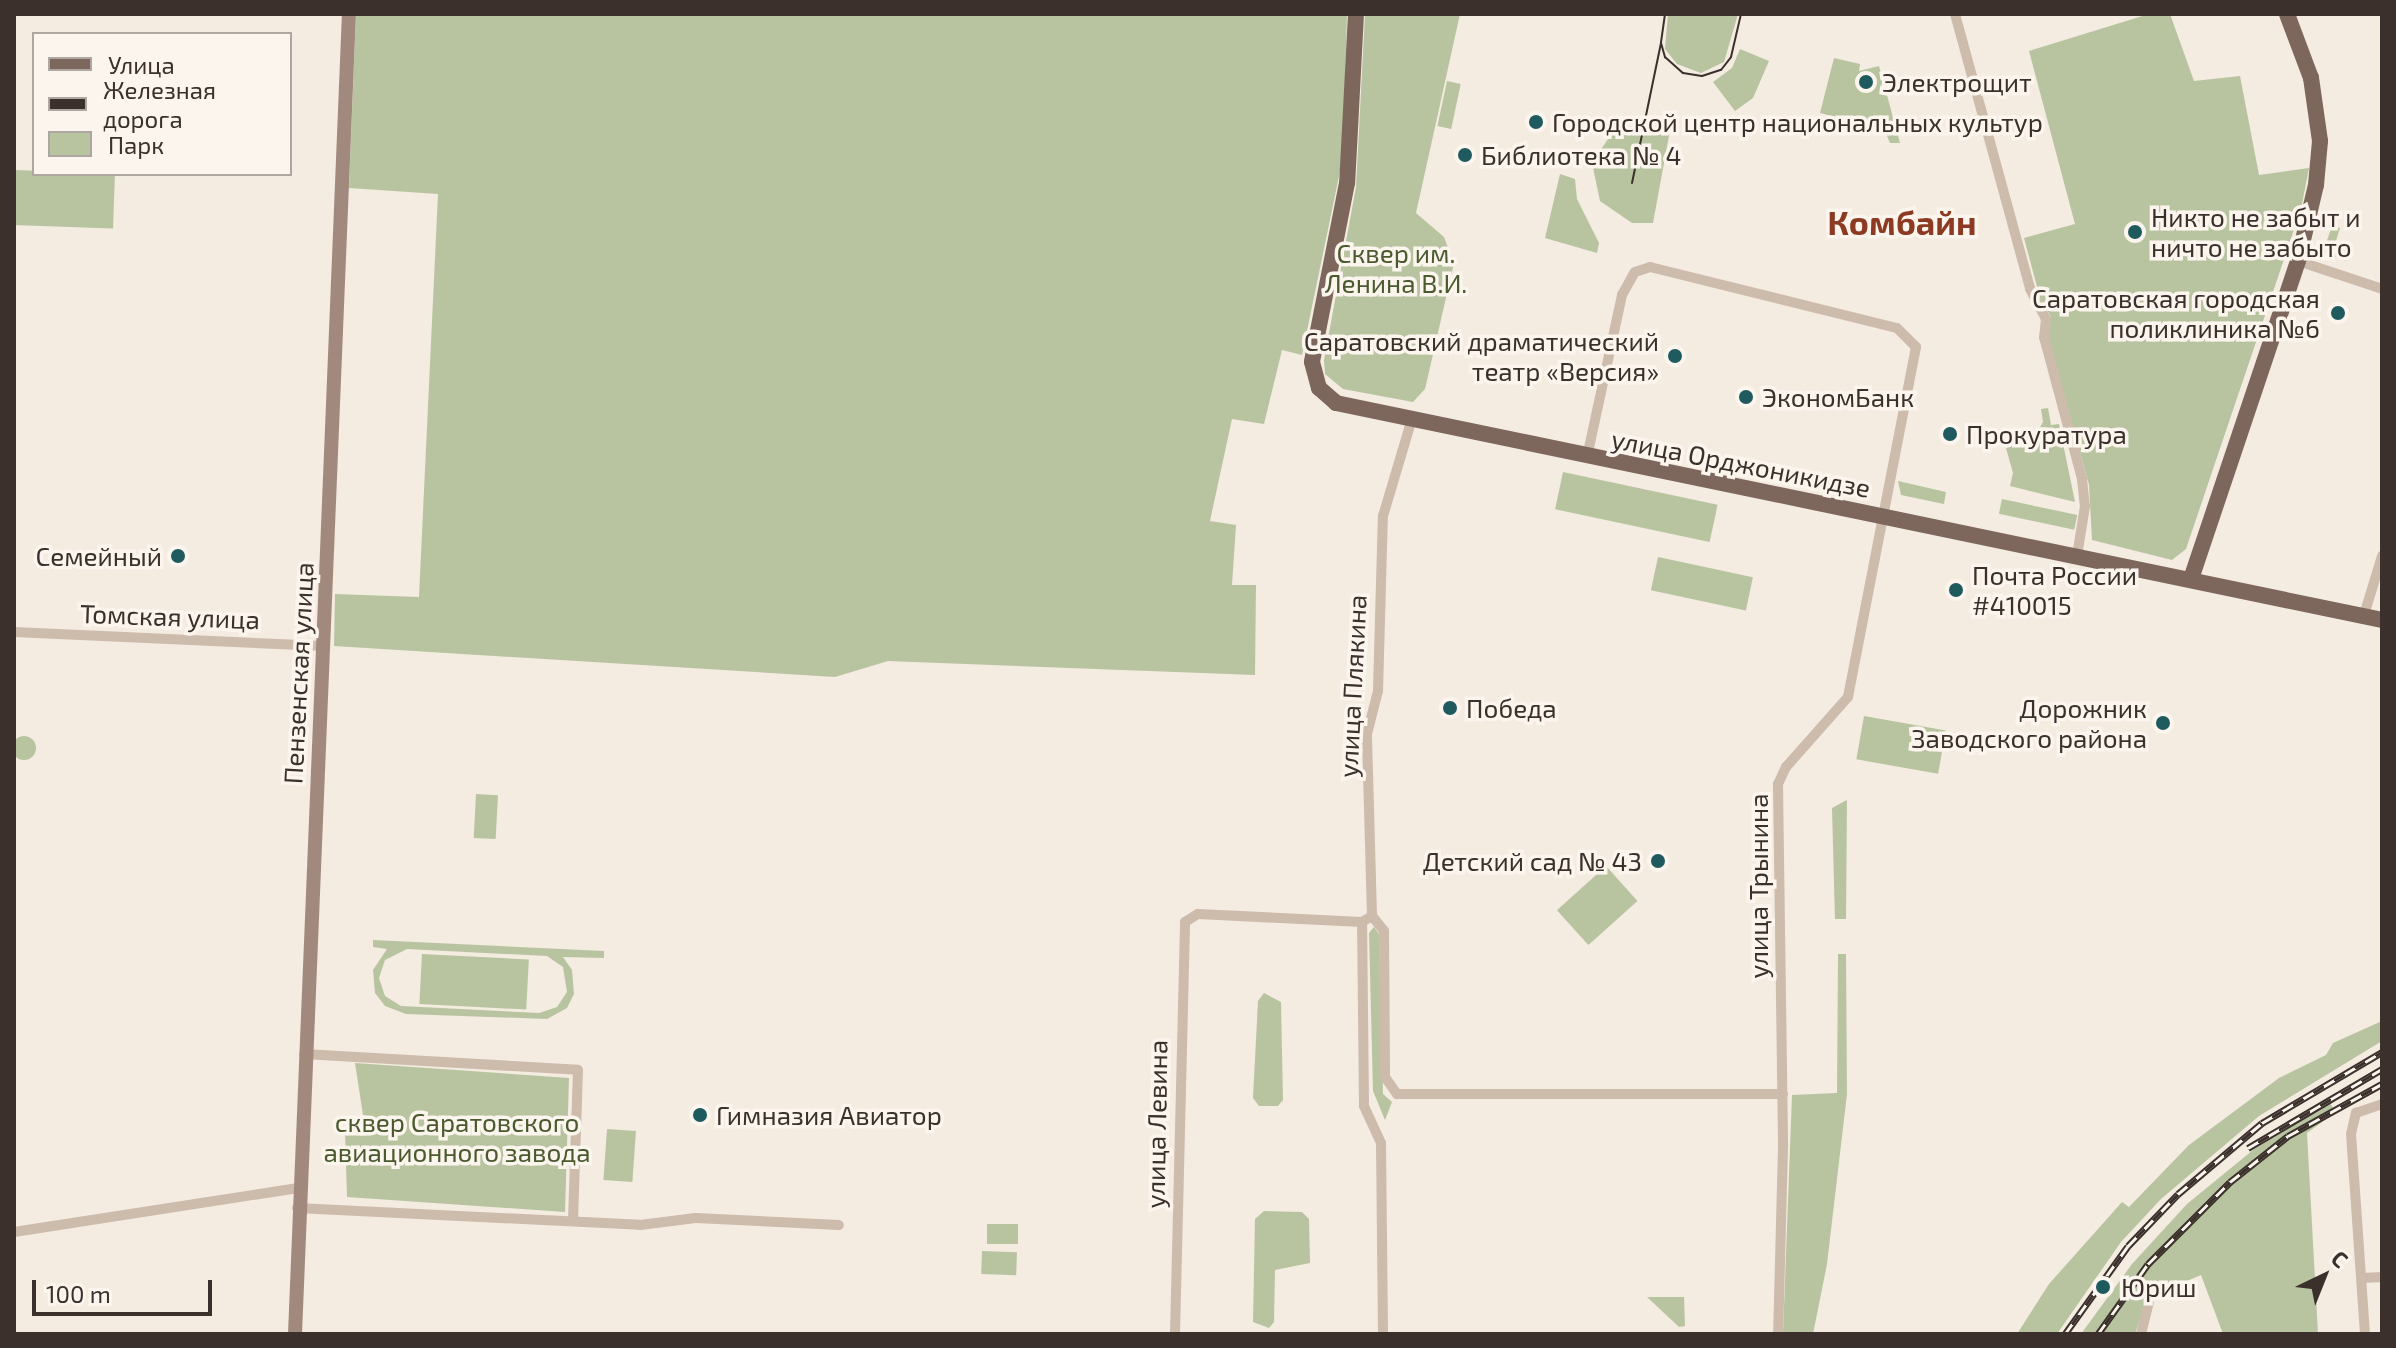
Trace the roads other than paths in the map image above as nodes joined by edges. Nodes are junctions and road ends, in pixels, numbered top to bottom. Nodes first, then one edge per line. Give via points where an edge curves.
1 (349, 14) edge
2 (1356, 14) edge
3 (1955, 14) edge
4 (2287, 14) edge
5 (2298, 261) junction
6 (2382, 289) edge
7 (1412, 419) junction
8 (1587, 457) junction
9 (1885, 516) junction
10 (2077, 556) junction
11 (2382, 556) edge
12 (2191, 579) junction
13 (2364, 615) junction
14 (2382, 620) edge
15 (14, 632) edge
16 (325, 646) junction
17 (1372, 916) junction
18 (1362, 922) junction
19 (304, 1054) junction
20 (1783, 1094) junction
21 (2382, 1104) edge
22 (297, 1188) junction
23 (297, 1208) junction
24 (573, 1221) junction
25 (839, 1225) dead end
26 (14, 1232) edge
27 (2382, 1277) edge
28 (2363, 1278) junction
29 (2149, 1303) dead end
30 (295, 1334) edge
31 (1175, 1334) edge
32 (1383, 1334) edge
33 (1778, 1334) edge
34 (2141, 1334) edge
35 (2365, 1334) edge

1 - 16 street, Пензенская улица
2 - 7 main road, улица Орджоникидзе via 1350,155 1314,346 1314,377 1336,403
3 - 10 street via 2030,289 2046,319 2044,337 2082,479 2085,506
4 - 5 main road via 2311,78 2320,141 2314,198
5 - 6 street
5 - 12 main road
7 - 8 main road, улица Орджоникидзе
7 - 17 street, улица Плякина via 1385,503 1380,548 1378,691 1367,734
8 - 9 main road, улица Орджоникидзе
8 - 9 street, улица Орджоникидзе via 1622,295 1635,272 1650,267 1897,328 1911,337 1917,360
9 - 10 main road, улица Орджоникидзе
9 - 20 street, улица Трынина via 1848,697 1786,767 1778,784
10 - 12 main road, улица Орджоникидзе
11 - 13 street
12 - 13 main road, улица Орджоникидзе
13 - 14 main road, улица Орджоникидзе
15 - 16 street, Томская улица
16 - 19 street, Пензенская улица
17 - 18 street
17 - 20 street, улица Плякина via 1384,931 1385,1077 1397,1094
18 - 31 street, улица Левина via 1190,918 1183,929
18 - 32 street via 1364,1106 1381,1143
19 - 22 street, Пензенская улица
19 - 24 street via 578,1070
20 - 33 street, улица Трынина
21 - 28 street via 2356,1113 2351,1134
22 - 23 street, Пензенская улица
22 - 26 street
23 - 24 street
23 - 30 street, Пензенская улица
24 - 25 street via 640,1225 696,1218
27 - 28 street
28 - 35 street
29 - 34 street

